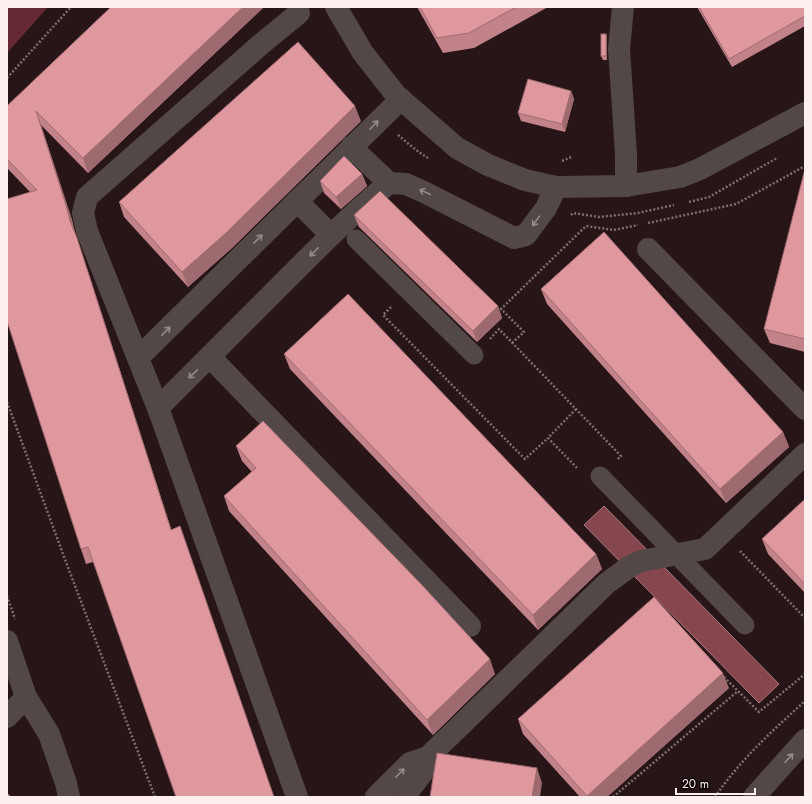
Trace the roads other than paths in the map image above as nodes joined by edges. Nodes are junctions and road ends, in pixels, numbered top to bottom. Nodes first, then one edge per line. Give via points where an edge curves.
1 (336, 7) edge
2 (623, 7) edge
3 (299, 13) dead end
4 (401, 99) junction
5 (805, 112) edge
6 (351, 148) junction
7 (388, 183) junction
8 (626, 186) junction
9 (556, 187) junction
10 (297, 201) junction
11 (331, 235) junction
12 (356, 239) dead end
13 (648, 249) dead end
14 (474, 355) road end
15 (210, 357) junction
16 (138, 358) junction
17 (158, 408) junction
18 (805, 409) edge
19 (805, 454) edge
20 (600, 476) road end
21 (677, 554) junction
22 (745, 625) dead end
23 (470, 626) dead end
24 (7, 641) edge
25 (26, 697) junction
26 (7, 716) edge
27 (805, 740) edge
28 (428, 757) junction
29 (69, 797) edge
30 (297, 797) edge
31 (376, 797) edge
32 (404, 797) edge
33 (754, 797) edge

1 - 4 street via 362,53
2 - 8 street via 619,49
3 - 16 street via 87,197 83,213 87,231
6 -> 4 street
4 - 9 street via 457,148 488,165 525,180
5 - 8 street via 700,169 680,177
6 - 7 street
6 - 10 street
9 -> 7 street via 546,208 526,235 514,238 406,184
7 - 11 street
8 - 9 street
10 - 11 street
16 -> 10 street
11 -> 15 street
12 - 14 street
13 - 18 street
15 -> 17 street
15 - 23 street
16 - 17 street
17 - 30 street
19 - 21 street via 705,549
20 - 21 street
21 - 22 street
21 - 28 street via 641,561 607,583
24 - 25 street
25 - 26 street
25 - 29 street via 49,734
33 -> 27 street
31 -> 28 street via 410,763
28 - 32 street via 423,772

